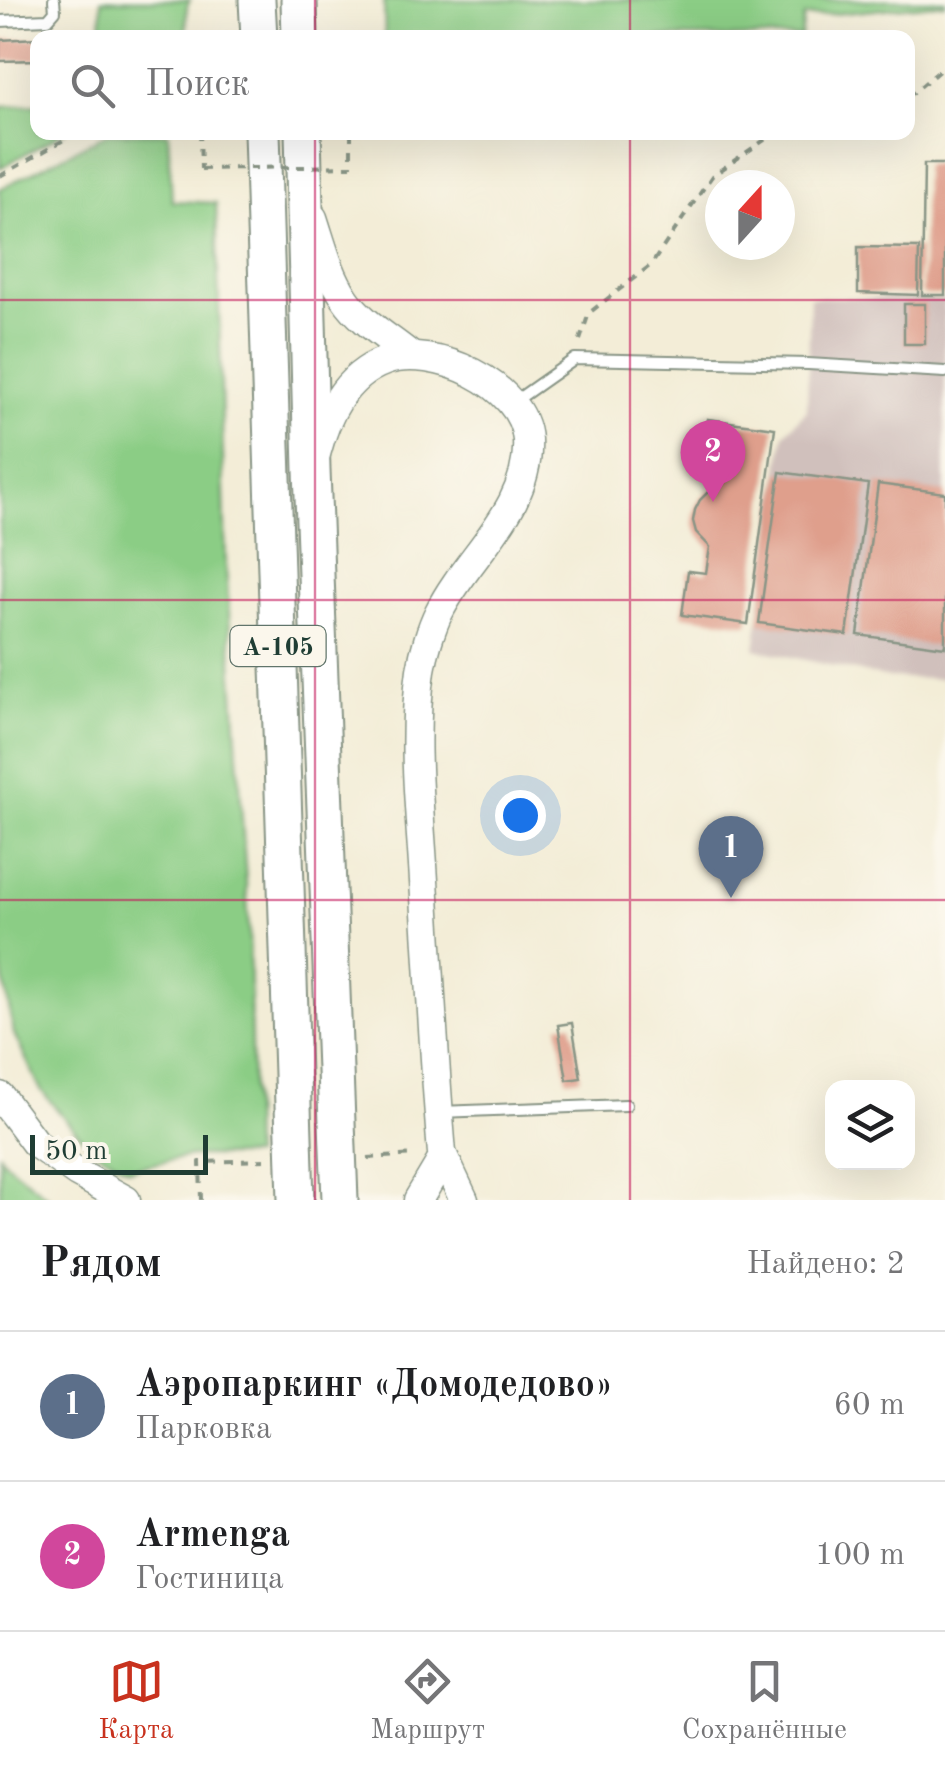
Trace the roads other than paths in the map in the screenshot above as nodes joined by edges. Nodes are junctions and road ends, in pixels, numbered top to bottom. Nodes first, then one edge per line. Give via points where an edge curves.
1 (54, 0) edge
2 (257, 0) edge
3 (299, 0) edge
4 (0, 21) edge
5 (258, 30) edge
6 (300, 30) edge
7 (262, 140) edge
8 (303, 140) edge
9 (304, 189) junction
10 (410, 356) junction
11 (945, 372) edge
12 (510, 404) junction
13 (312, 470) junction
14 (0, 1096) edge
15 (626, 1106) dead end
16 (438, 1112) junction
17 (442, 1155) junction
18 (126, 1200) edge
19 (296, 1200) edge
20 (340, 1200) edge
21 (418, 1200) edge
22 (464, 1200) edge

1 - 4 lane via 48,19
2 - 5 highway
3 - 6 highway
7 - 19 highway, А-105
8 - 9 highway, А-105
9 - 10 street via 346,300
9 - 13 highway, А-105
10 - 12 street via 481,378
10 - 13 street via 382,362 335,402
11 - 12 lane via 574,359
12 - 16 street via 526,436 516,496 438,613 422,667 416,737
13 - 20 highway, А-105
14 - 18 street via 34,1143
15 - 16 lane
16 - 17 street
17 - 21 street
17 - 22 street

